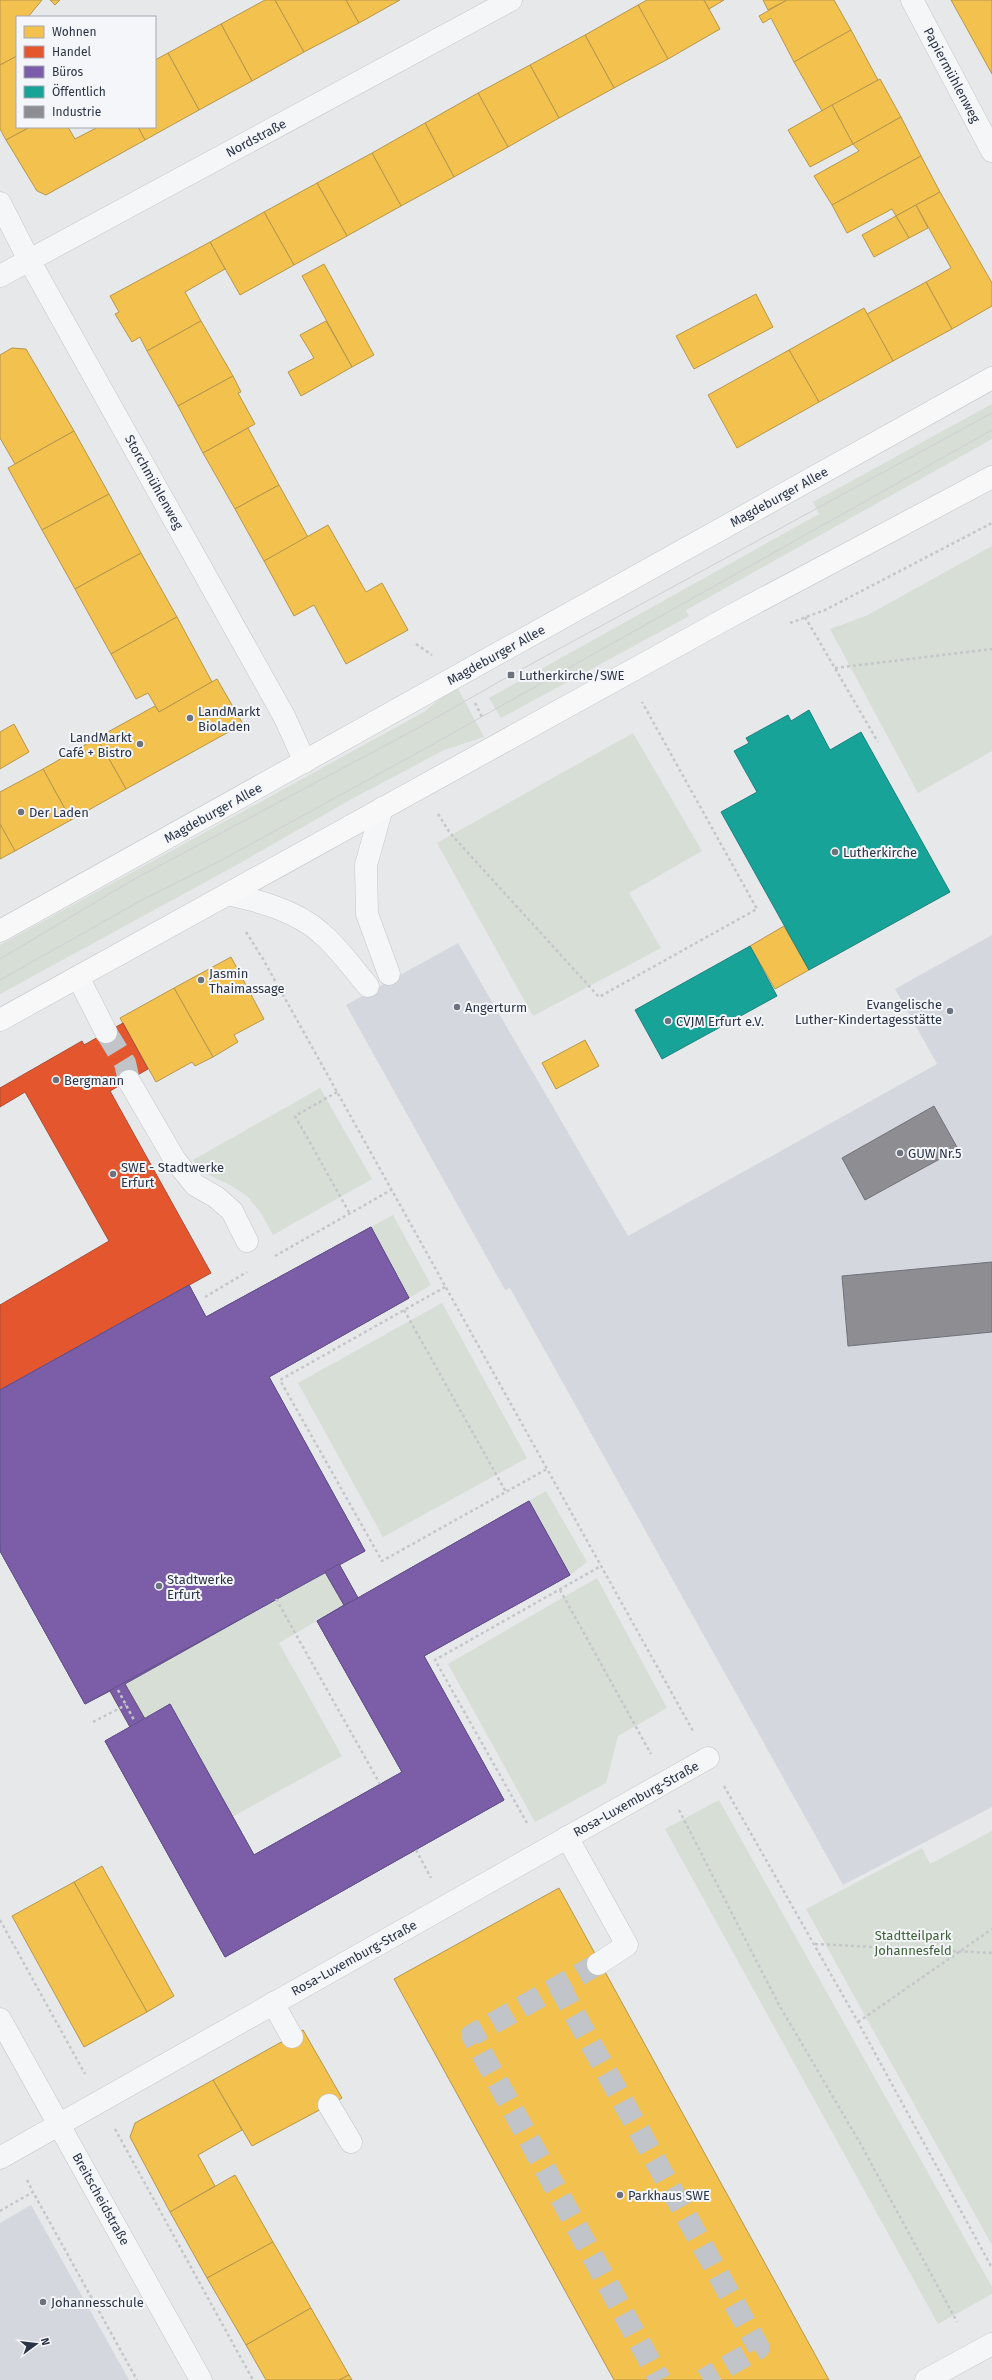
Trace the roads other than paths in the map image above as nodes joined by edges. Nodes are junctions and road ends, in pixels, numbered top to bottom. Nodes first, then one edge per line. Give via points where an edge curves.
1 (511, 0) edge
2 (912, 0) edge
3 (992, 151) edge
4 (0, 203) edge
5 (29, 260) junction
6 (0, 276) edge
7 (992, 378) edge
8 (992, 477) edge
9 (305, 762) junction
10 (382, 808) junction
11 (226, 895) junction
12 (0, 932) edge
13 (390, 974) dead end
14 (78, 977) junction
15 (368, 986) dead end
16 (0, 1020) edge
17 (106, 1032) tunnel mouth
18 (129, 1081) tunnel mouth
19 (247, 1241) dead end
20 (708, 1758) road end
21 (567, 1837) junction
22 (598, 1964) tunnel mouth
23 (273, 2003) junction
24 (0, 2019) edge
25 (292, 2037) dead end
26 (329, 2105) dead end
27 (59, 2124) junction
28 (351, 2142) dead end
29 (0, 2158) edge
30 (992, 2344) edge
31 (201, 2380) edge
32 (926, 2380) edge

1 - 5 street, Nordstraße
2 - 3 street, Papiermühlenweg
4 - 5 street, Storchmühlenweg
5 - 6 street, Nordstraße
5 - 9 street, Storchmühlenweg via 284,716
7 - 9 main road, Magdeburger Allee
8 - 10 main road
9 - 12 main road, Magdeburger Allee
10 - 11 main road
10 - 13 street via 366,865 367,914
11 - 14 main road
11 - 15 street via 250,899 289,913 321,932
14 - 16 main road
14 - 17 street
18 - 19 street via 175,1160 195,1185 216,1197 232,1211
20 - 21 street, Rosa-Luxemburg-Straße
21 - 22 street via 627,1945
21 - 23 street, Rosa-Luxemburg-Straße
23 - 25 street
23 - 27 street, Rosa-Luxemburg-Straße
24 - 27 street, Breitscheidstraße
26 - 28 street
27 - 29 street, Rosa-Luxemburg-Straße
27 - 31 street, Breitscheidstraße
30 - 32 street

